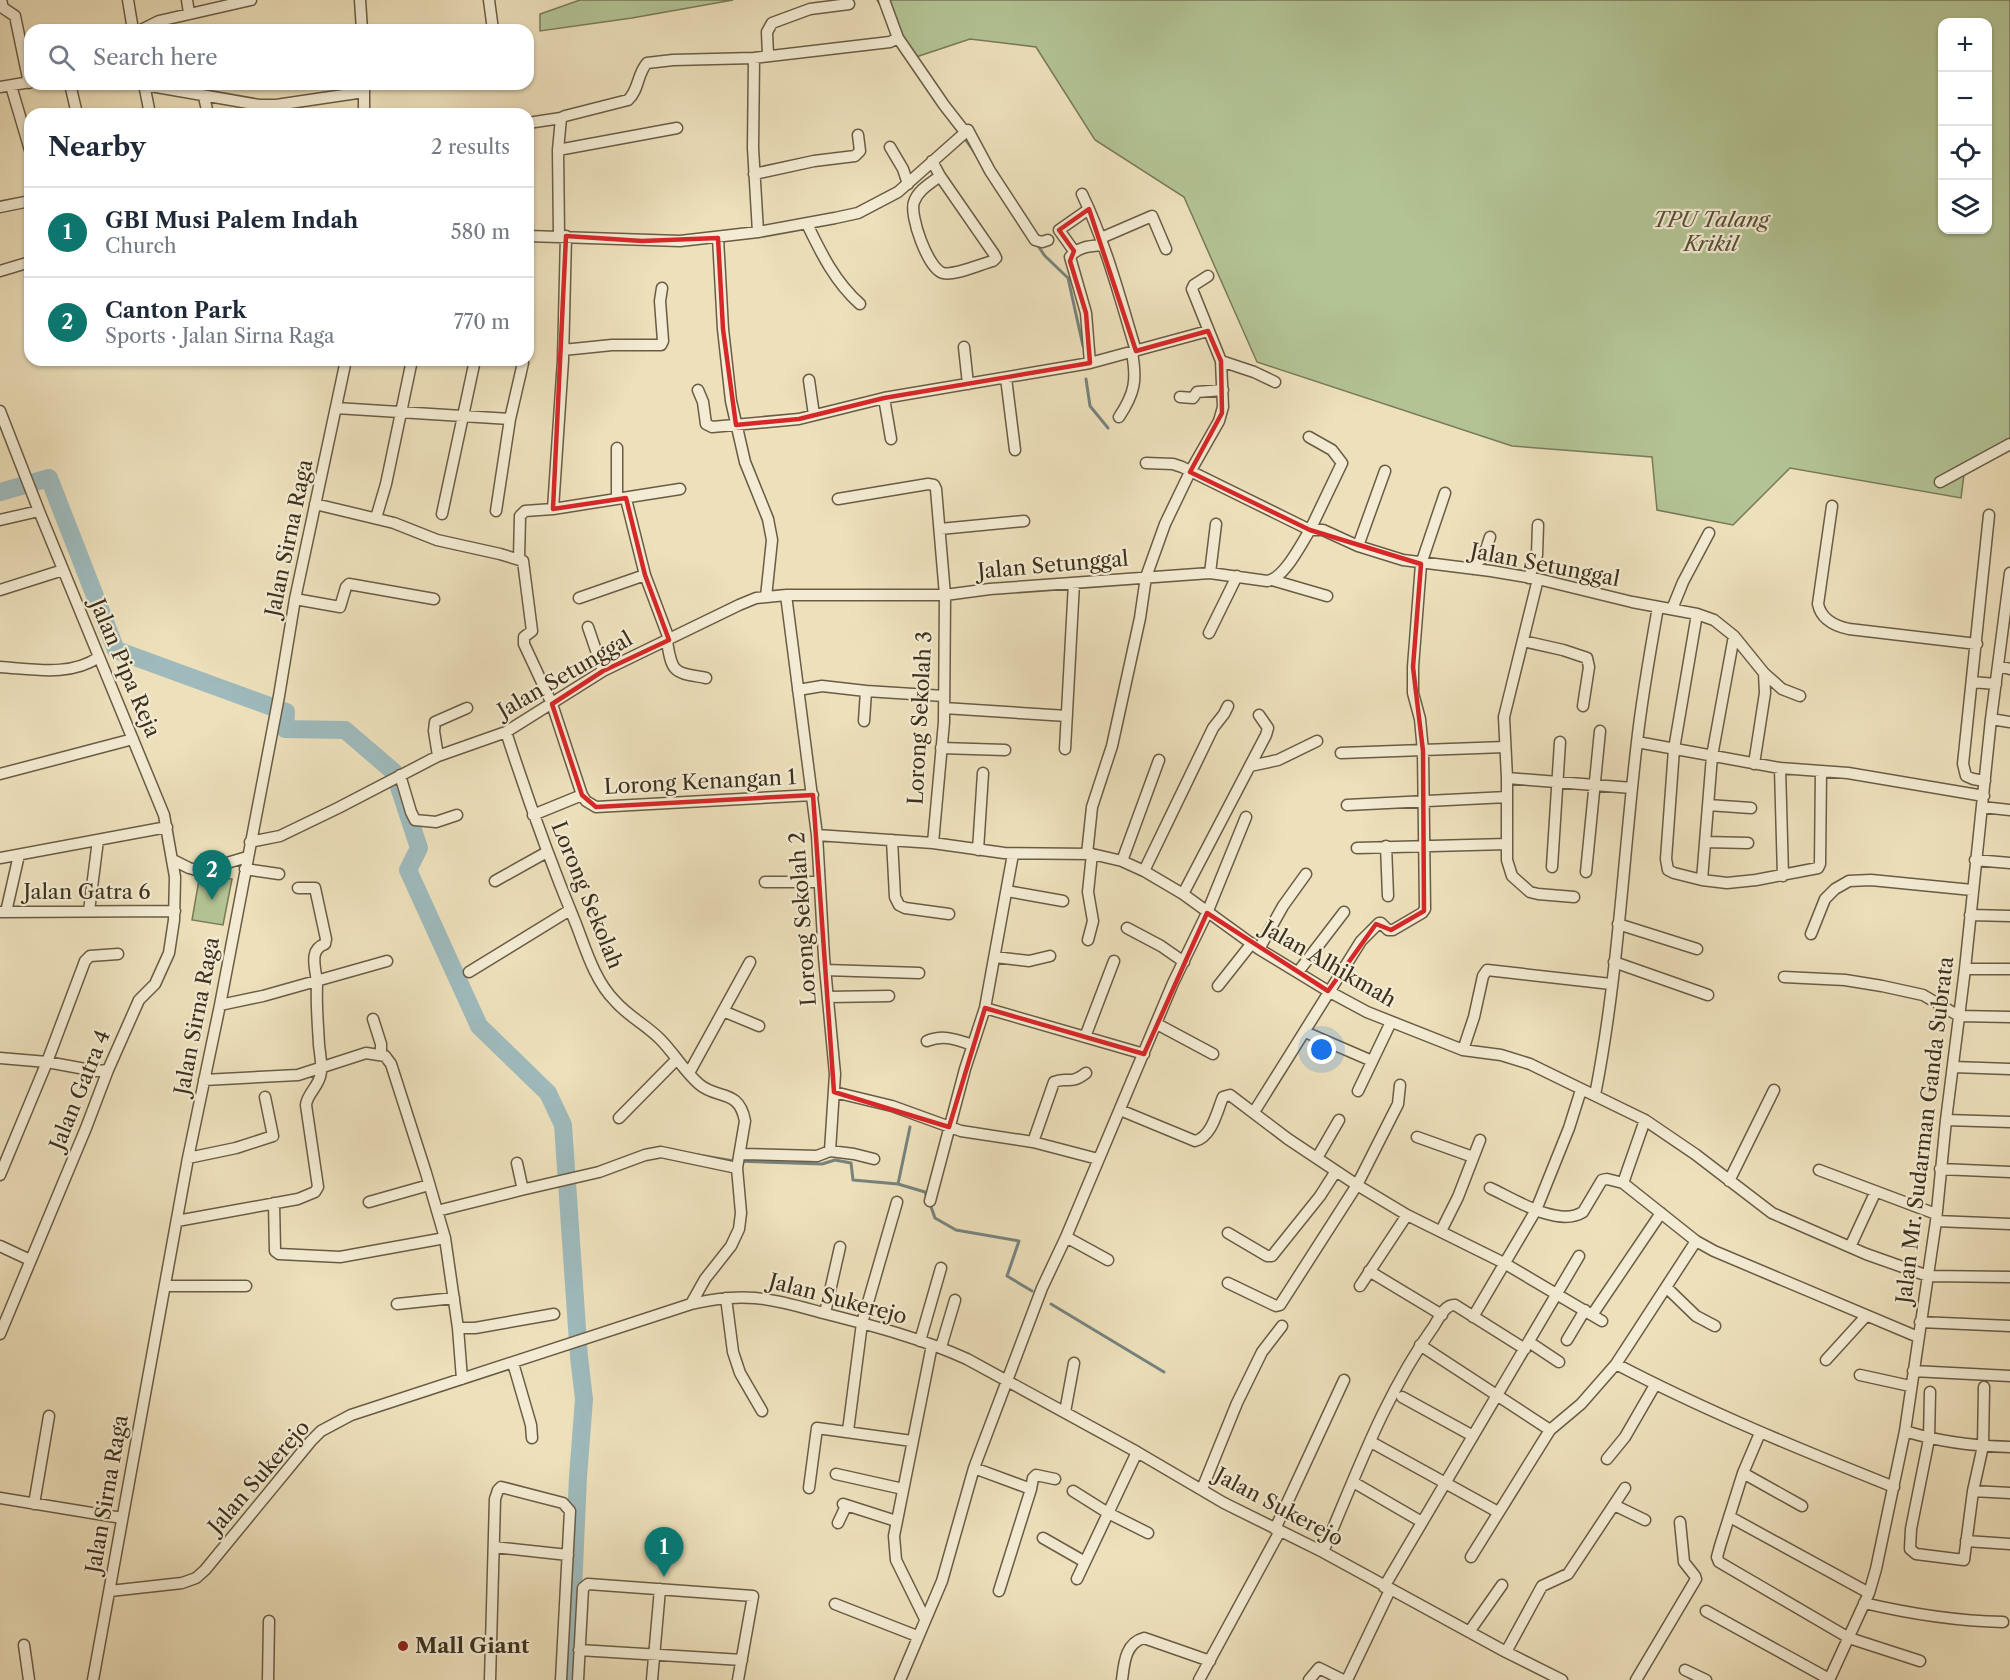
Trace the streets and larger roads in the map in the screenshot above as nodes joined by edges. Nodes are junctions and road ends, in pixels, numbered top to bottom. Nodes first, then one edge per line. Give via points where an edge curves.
1 (1, 0) edge
2 (128, 0) edge
3 (187, 0) edge
4 (251, 0) edge
5 (360, 0) edge
6 (489, 0) edge
7 (884, 0) edge
8 (849, 4) dead end
9 (189, 13) junction
10 (132, 24) edge
11 (150, 24) edge
12 (362, 24) edge
13 (492, 24) edge
14 (894, 40) junction
15 (24, 56) edge
16 (768, 56) junction
17 (754, 58) junction
18 (24, 83) edge
19 (5, 87) edge
20 (71, 90) edge
21 (145, 90) edge
22 (169, 90) edge
23 (354, 90) edge
24 (364, 90) edge
25 (204, 97) junction
26 (76, 108) edge
27 (149, 108) edge
28 (207, 108) edge
29 (364, 108) edge
30 (561, 118) junction
31 (534, 122) edge
32 (677, 128) dead end
33 (24, 135) edge
34 (858, 135) dead end
35 (962, 135) junction
36 (890, 147) dead end
37 (558, 150) junction
38 (932, 161) junction
39 (754, 174) junction
40 (940, 176) junction
41 (908, 184) junction
42 (1082, 194) dead end
43 (24, 202) edge
44 (0, 207) edge
45 (1089, 209) junction
46 (807, 224) junction
47 (758, 232) junction
48 (534, 236) edge
49 (563, 236) junction
50 (718, 238) junction
51 (1048, 240) dead end
52 (1102, 241) junction
53 (1166, 249) dead end
54 (1074, 251) junction
55 (24, 264) edge
56 (0, 271) edge
57 (1208, 276) dead end
58 (662, 288) dead end
59 (860, 304) dead end
60 (1208, 330) junction
61 (964, 347) dead end
62 (563, 350) junction
63 (1134, 352) junction
64 (1221, 361) junction
65 (1090, 363) junction
66 (345, 366) edge
67 (411, 366) edge
68 (474, 366) edge
69 (522, 366) edge
70 (1006, 378) junction
71 (808, 380) dead end
72 (1275, 382) dead end
73 (968, 384) junction
74 (698, 390) dead end
75 (1223, 390) junction
76 (1180, 397) dead end
77 (884, 398) junction
78 (336, 408) junction
79 (0, 411) edge
80 (400, 411) junction
81 (814, 415) junction
82 (462, 416) junction
83 (1119, 417) dead end
84 (510, 419) junction
85 (736, 425) junction
86 (1309, 437) dead end
87 (891, 439) dead end
88 (2010, 444) edge
89 (616, 448) dead end
90 (1015, 450) dead end
91 (1146, 463) dead end
92 (1385, 471) dead end
93 (1190, 472) junction
94 (1940, 482) dead end
95 (680, 489) dead end
96 (1445, 493) dead end
97 (622, 499) junction
98 (838, 499) dead end
99 (315, 504) junction
100 (1832, 506) dead end
101 (553, 509) junction
102 (39, 511) junction
103 (496, 511) dead end
104 (442, 514) dead end
105 (1989, 515) dead end
106 (376, 518) junction
107 (0, 520) edge
108 (1024, 521) dead end
109 (1216, 524) dead end
110 (1538, 525) dead end
111 (940, 529) junction
112 (1310, 530) junction
113 (1709, 533) dead end
114 (1490, 537) dead end
115 (1358, 546) junction
116 (519, 559) junction
117 (1421, 564) junction
118 (1474, 569) junction
119 (63, 570) junction
120 (1210, 573) junction
121 (2010, 573) edge
122 (645, 575) junction
123 (1237, 576) junction
124 (1146, 577) junction
125 (1534, 578) junction
126 (1272, 580) junction
127 (1074, 583) junction
128 (0, 590) edge
129 (786, 595) junction
130 (945, 595) junction
131 (1327, 596) dead end
132 (765, 597) junction
133 (579, 598) dead end
134 (295, 599) junction
135 (434, 599) dead end
136 (1658, 607) junction
137 (1672, 609) junction
138 (1697, 614) junction
139 (588, 627) dead end
140 (1209, 633) dead end
141 (1734, 636) junction
142 (668, 640) junction
143 (1523, 641) junction
144 (1977, 644) junction
145 (99, 657) junction
146 (1998, 666) junction
147 (0, 667) edge
148 (2010, 669) edge
149 (603, 671) junction
150 (1764, 673) junction
151 (706, 678) dead end
152 (1972, 682) junction
153 (1996, 684) junction
154 (798, 690) junction
155 (866, 691) junction
156 (944, 696) junction
157 (1800, 696) dead end
158 (552, 704) junction
159 (1228, 706) dead end
160 (1583, 706) dead end
161 (467, 708) dead end
162 (944, 708) junction
163 (1259, 715) dead end
164 (1067, 716) junction
165 (1991, 719) junction
166 (864, 721) dead end
167 (2010, 722) edge
168 (1600, 731) dead end
169 (506, 732) junction
170 (133, 739) junction
171 (1317, 741) dead end
172 (1560, 742) dead end
173 (1636, 742) junction
174 (1505, 747) junction
175 (941, 748) junction
176 (1065, 749) dead end
177 (1674, 749) junction
178 (1005, 750) dead end
179 (1424, 751) junction
180 (1341, 753) dead end
181 (438, 756) junction
182 (1712, 756) junction
183 (1159, 760) dead end
184 (1754, 764) junction
185 (1250, 766) junction
186 (1780, 768) junction
187 (1821, 771) junction
188 (982, 772) dead end
189 (0, 774) edge
190 (397, 777) junction
191 (1507, 778) junction
192 (1985, 781) junction
193 (1558, 782) junction
194 (1596, 785) junction
195 (1632, 788) junction
196 (582, 795) junction
197 (813, 795) junction
198 (1507, 797) junction
199 (1423, 801) junction
200 (1983, 802) junction
201 (1347, 805) dead end
202 (1708, 805) junction
203 (1751, 808) dead end
204 (2010, 810) edge
205 (532, 814) junction
206 (457, 815) dead end
207 (1246, 817) dead end
208 (166, 826) junction
209 (817, 835) junction
210 (99, 840) junction
211 (892, 840) junction
212 (250, 842) junction
213 (1705, 842) junction
214 (933, 843) junction
215 (1748, 843) dead end
216 (1507, 844) junction
217 (1424, 845) junction
218 (1386, 846) junction
219 (1357, 848) dead end
220 (978, 850) junction
221 (547, 852) junction
222 (1014, 854) junction
223 (1089, 854) junction
224 (19, 855) junction
225 (247, 857) junction
226 (0, 858) edge
227 (173, 860) junction
228 (1975, 860) junction
229 (1122, 861) junction
230 (2010, 863) edge
231 (1552, 867) dead end
232 (244, 869) junction
233 (1143, 871) junction
234 (1586, 872) dead end
235 (279, 874) dead end
236 (1306, 874) dead end
237 (1783, 876) junction
238 (1702, 880) junction
239 (495, 881) dead end
240 (765, 882) dead end
241 (819, 882) junction
242 (298, 888) dead end
243 (1972, 890) junction
244 (1007, 891) junction
245 (1183, 894) junction
246 (1388, 896) dead end
247 (1574, 897) dead end
248 (1063, 901) dead end
249 (570, 910) junction
250 (89, 911) junction
251 (175, 911) junction
252 (3, 912) edge
253 (1344, 912) dead end
254 (1207, 913) junction
255 (949, 914) dead end
256 (1970, 915) junction
257 (2010, 916) edge
258 (1618, 924) junction
259 (1127, 928) dead end
260 (1811, 934) dead end
261 (1088, 940) dead end
262 (1255, 946) junction
263 (1697, 949) dead end
264 (118, 954) dead end
265 (1050, 956) dead end
266 (995, 957) junction
267 (387, 961) dead end
268 (1114, 961) dead end
269 (750, 962) dead end
270 (1184, 962) junction
271 (1614, 962) junction
272 (1965, 969) junction
273 (2010, 969) edge
274 (825, 970) junction
275 (470, 972) dead end
276 (1298, 972) junction
277 (918, 973) dead end
278 (1784, 977) dead end
279 (317, 981) junction
280 (1611, 984) junction
281 (1218, 986) dead end
282 (1328, 991) junction
283 (1707, 995) dead end
284 (889, 996) dead end
285 (828, 997) junction
286 (220, 1005) junction
287 (986, 1008) junction
288 (723, 1011) junction
289 (1959, 1016) junction
290 (2010, 1017) edge
291 (373, 1019) dead end
292 (1391, 1023) junction
293 (1157, 1024) junction
294 (759, 1026) dead end
295 (1305, 1032) junction
296 (1085, 1037) junction
297 (927, 1041) dead end
298 (973, 1045) junction
299 (1463, 1050) junction
300 (381, 1054) junction
301 (1144, 1054) junction
302 (1213, 1054) dead end
303 (0, 1058) edge
304 (677, 1059) junction
305 (1372, 1061) junction
306 (47, 1062) junction
307 (1953, 1067) junction
308 (321, 1068) junction
309 (2010, 1069) edge
310 (108, 1070) junction
311 (689, 1073) junction
312 (1086, 1073) dead end
313 (204, 1080) junction
314 (1400, 1085) dead end
315 (1581, 1090) junction
316 (1774, 1090) dead end
317 (1358, 1091) dead end
318 (834, 1092) junction
319 (1595, 1095) junction
320 (265, 1097) dead end
321 (1120, 1110) junction
322 (1254, 1112) junction
323 (619, 1118) dead end
324 (1339, 1119) dead end
325 (1645, 1120) junction
326 (1946, 1120) junction
327 (2010, 1122) edge
328 (949, 1127) junction
329 (1417, 1137) dead end
330 (1480, 1140) dead end
331 (1033, 1142) junction
332 (830, 1151) junction
333 (1473, 1157) junction
334 (188, 1158) junction
335 (1317, 1158) junction
336 (874, 1159) dead end
337 (1098, 1159) junction
338 (739, 1161) junction
339 (517, 1163) dead end
340 (1940, 1169) junction
341 (1819, 1170) dead end
342 (1336, 1171) junction
343 (2010, 1172) edge
344 (0, 1175) edge
345 (1728, 1180) junction
346 (1623, 1183) junction
347 (429, 1185) junction
348 (1356, 1185) junction
349 (1490, 1188) dead end
350 (521, 1190) junction
351 (1875, 1193) junction
352 (930, 1201) dead end
353 (369, 1202) dead end
354 (897, 1202) dead end
355 (274, 1203) junction
356 (438, 1210) junction
357 (1536, 1210) junction
358 (1660, 1213) junction
359 (1407, 1215) junction
360 (1936, 1218) junction
361 (177, 1221) junction
362 (2010, 1224) edge
363 (1441, 1231) junction
364 (1228, 1233) dead end
365 (1066, 1237) junction
366 (445, 1238) junction
367 (1696, 1241) junction
368 (0, 1246) edge
369 (840, 1247) dead end
370 (1850, 1247) junction
371 (1579, 1256) dead end
372 (30, 1260) junction
373 (1108, 1260) dead end
374 (1504, 1263) junction
375 (941, 1268) dead end
376 (1369, 1271) junction
377 (1928, 1276) junction
378 (2010, 1277) edge
379 (1228, 1283) dead end
380 (165, 1286) junction
381 (246, 1286) dead end
382 (1360, 1286) dead end
383 (1666, 1287) junction
384 (1557, 1294) junction
385 (454, 1298) junction
386 (726, 1298) junction
387 (955, 1300) dead end
388 (397, 1304) dead end
389 (692, 1304) junction
390 (825, 1313) junction
391 (554, 1314) dead end
392 (1442, 1315) junction
393 (1593, 1315) junction
394 (1866, 1316) junction
395 (1473, 1317) junction
396 (1920, 1322) junction
397 (862, 1323) junction
398 (1282, 1326) dead end
399 (1715, 1326) dead end
400 (2010, 1326) edge
401 (458, 1328) junction
402 (0, 1334) edge
403 (1918, 1337) junction
404 (920, 1341) junction
405 (1567, 1341) dead end
406 (1420, 1345) junction
407 (937, 1346) junction
408 (1527, 1346) junction
409 (1826, 1360) dead end
410 (1559, 1362) dead end
411 (513, 1363) junction
412 (1074, 1363) dead end
413 (1616, 1364) junction
414 (1913, 1371) junction
415 (1860, 1376) dead end
416 (2010, 1376) edge
417 (462, 1379) junction
418 (1007, 1380) junction
419 (1344, 1380) dead end
420 (1655, 1385) junction
421 (1910, 1386) junction
422 (1984, 1387) dead end
423 (1930, 1392) dead end
424 (1497, 1395) junction
425 (1402, 1397) dead end
426 (762, 1412) dead end
427 (1065, 1412) junction
428 (49, 1416) dead end
429 (1550, 1430) junction
430 (848, 1431) junction
431 (1905, 1431) junction
432 (1760, 1433) junction
433 (1473, 1436) junction
434 (532, 1438) dead end
435 (1929, 1438) junction
436 (912, 1441) junction
437 (1371, 1442) junction
438 (1983, 1446) junction
439 (2010, 1447) edge
440 (1137, 1452) junction
441 (1607, 1459) dead end
442 (974, 1468) junction
443 (1743, 1473) junction
444 (836, 1474) dead end
445 (1055, 1479) dead end
446 (1353, 1482) junction
447 (1446, 1483) junction
448 (1894, 1487) junction
449 (808, 1488) dead end
450 (1625, 1488) dead end
451 (903, 1489) junction
452 (1031, 1489) junction
453 (1202, 1489) junction
454 (1073, 1491) dead end
455 (1973, 1491) junction
456 (2010, 1493) edge
457 (0, 1498) edge
458 (34, 1504) junction
459 (1614, 1505) junction
460 (1802, 1506) dead end
461 (1498, 1512) junction
462 (1108, 1513) junction
463 (1730, 1517) junction
464 (122, 1518) junction
465 (1645, 1520) dead end
466 (896, 1521) junction
467 (1422, 1522) junction
468 (1680, 1522) dead end
469 (838, 1523) dead end
470 (1277, 1530) junction
471 (1148, 1533) dead end
472 (1043, 1538) dead end
473 (1966, 1541) junction
474 (2010, 1544) edge
475 (494, 1547) junction
476 (1323, 1552) junction
477 (568, 1555) junction
478 (1471, 1557) dead end
479 (1085, 1562) junction
480 (1077, 1580) dead end
481 (1502, 1585) dead end
482 (1387, 1588) junction
483 (660, 1589) junction
484 (110, 1591) junction
485 (999, 1591) dead end
486 (1867, 1598) junction
487 (835, 1604) dead end
488 (1706, 1611) dead end
489 (925, 1619) junction
490 (268, 1621) dead end
491 (2003, 1622) dead end
492 (1469, 1632) junction
493 (917, 1636) junction
494 (1849, 1638) junction
495 (24, 1645) dead end
496 (579, 1650) junction
497 (1506, 1652) junction
498 (653, 1655) junction
499 (742, 1660) junction
500 (1210, 1661) junction
501 (1920, 1661) dead end
502 (1685, 1670) dead end
503 (1829, 1679) edge
504 (29, 1680) edge
505 (93, 1680) edge
506 (268, 1680) edge
507 (490, 1680) edge
508 (561, 1680) edge
509 (578, 1680) edge
510 (651, 1680) edge
511 (738, 1680) edge
512 (900, 1680) edge
513 (1122, 1680) edge
514 (1199, 1680) edge
515 (1309, 1680) edge
516 (1342, 1680) edge
517 (1347, 1680) edge
518 (1562, 1680) edge
519 (1636, 1680) edge
520 (1706, 1680) edge

1 - 15 street via 15,16
2 - 10 street
3 - 9 street
4 - 9 street
5 - 12 street
6 - 13 street
7 - 14 street
8 - 16 street via 810,9 772,24
9 - 11 street
14 - 16 street
14 - 35 street
16 - 17 street
17 - 30 street via 647,63 628,100
17 - 39 street
18 - 19 street
19 - 33 street
20 - 26 street
21 - 27 street
22 - 25 street
23 - 25 street via 276,105
24 - 29 street
25 - 28 street
30 - 31 street
30 - 37 street
32 - 37 street
34 - 39 street via 860,151 855,156
35 - 38 street
35 - 51 street via 968,130 1035,240
36 - 41 street
37 - 49 street
38 - 40 street
38 - 41 street
39 - 47 street
40 - 40 street via 918,194 913,205 929,258 938,270 950,273 993,261 994,254
41 - 46 street via 887,200 858,213
42 - 45 street
43 - 44 street
45 - 52 street
45 - 54 street via 1059,230
46 - 47 street
46 - 59 street via 841,285
47 - 50 street
48 - 49 street
49 - 50 street via 642,241
49 - 62 street
50 - 85 street via 723,329
52 - 53 street via 1152,216
52 - 54 street
52 - 63 street
54 - 65 street via 1070,261 1086,313
55 - 56 street
57 - 60 street via 1192,289
58 - 62 street via 661,345
60 - 63 street
60 - 64 street
61 - 73 street
62 - 101 street
63 - 65 street
63 - 83 street via 1135,383
64 - 72 street
64 - 75 street
65 - 70 street
66 - 78 street, Jalan Sirna Raga
67 - 80 street
68 - 82 street
69 - 84 street
70 - 73 street
70 - 90 street
71 - 81 street
73 - 77 street
74 - 85 street via 708,426
75 - 76 street
75 - 93 street via 1219,421
77 - 81 street
77 - 87 street
78 - 80 street
78 - 99 street, Jalan Sirna Raga
79 - 102 street, Jalan Pipa Reja
80 - 82 street
80 - 106 street
81 - 85 street
82 - 84 street
82 - 104 street
84 - 103 street
85 - 132 street via 748,473 771,529
86 - 112 street via 1332,450 1342,463
88 - 94 street
89 - 97 street
91 - 93 street, Jalan Setunggal via 1173,464
92 - 115 street
93 - 112 street, Jalan Setunggal
93 - 124 street
95 - 97 street
96 - 117 street
97 - 101 street
97 - 122 street
98 - 111 street, Lorong Sekolah 3 via 932,485 936,489
99 - 106 street
99 - 134 street, Jalan Sirna Raga
100 - 144 street via 1818,604 1824,617 1849,629
101 - 116 street via 521,513
102 - 107 street
102 - 119 street, Jalan Pipa Reja
105 - 144 street
106 - 116 street via 437,540
108 - 111 street
109 - 120 street
110 - 125 street
111 - 130 street, Lorong Sekolah 3
112 - 115 street, Jalan Setunggal via 1323,530
112 - 126 street via 1282,572
113 - 137 street
114 - 118 street via 1483,558
115 - 117 street, Jalan Setunggal
116 - 158 street, Lorong Kenangan 1 via 524,563 531,630 524,637 524,644
117 - 118 street, Jalan Setunggal
117 - 179 street via 1413,693
118 - 125 street, Jalan Setunggal
119 - 128 street
119 - 145 street, Jalan Pipa Reja
120 - 123 street, Jalan Setunggal
120 - 124 street, Jalan Setunggal
121 - 146 street, Jalan Mr. Sudarman Ganda Subrata
122 - 133 street
122 - 142 street
123 - 126 street, Jalan Setunggal
123 - 140 street
124 - 127 street, Jalan Setunggal
124 - 223 street via 1112,746 1092,807
125 - 136 street, Jalan Setunggal
125 - 143 street
126 - 131 street, Jalan Setunggal
127 - 130 street, Jalan Setunggal
127 - 164 street
129 - 130 street, Jalan Setunggal
129 - 132 street, Jalan Setunggal
129 - 154 street, Lorong Sekolah 2
130 - 156 street, Lorong Sekolah 3
132 - 142 street, Jalan Setunggal via 746,602
134 - 135 street via 338,608 349,584
134 - 212 street, Jalan Sirna Raga
136 - 137 street, Jalan Setunggal
136 - 173 street
137 - 138 street, Jalan Setunggal
138 - 141 street, Jalan Setunggal via 1714,620
138 - 177 street
139 - 149 street
141 - 150 street, Jalan Setunggal
141 - 182 street
142 - 149 street, Jalan Setunggal
142 - 151 street via 674,669
143 - 160 street via 1587,658
143 - 174 street via 1504,717
144 - 152 street
145 - 147 street via 79,668 64,670
145 - 170 street, Jalan Pipa Reja
146 - 148 street
146 - 153 street, Jalan Mr. Sudarman Ganda Subrata
149 - 158 street, Jalan Setunggal
150 - 157 street, Jalan Setunggal via 1782,689
150 - 184 street via 1765,693
152 - 153 street
152 - 192 street via 1963,764 1966,776
153 - 165 street, Jalan Mr. Sudarman Ganda Subrata
154 - 155 street via 822,686
154 - 197 street, Lorong Sekolah 2
155 - 156 street
155 - 166 street
156 - 162 street, Lorong Sekolah 3
158 - 169 street, Jalan Setunggal
158 - 196 street, Lorong Kenangan 1
159 - 233 street via 1213,728
161 - 181 street via 435,722
162 - 164 street
162 - 175 street, Lorong Sekolah 3
163 - 185 street via 1268,730
164 - 176 street
165 - 167 street
165 - 192 street, Jalan Mr. Sudarman Ganda Subrata
168 - 194 street
169 - 181 street, Jalan Setunggal
169 - 205 street, Lorong Sekolah
170 - 189 street
170 - 208 street, Jalan Pipa Reja
171 - 185 street via 1278,760
172 - 193 street
173 - 177 street
173 - 195 street
174 - 179 street
174 - 191 street
175 - 178 street
175 - 214 street, Lorong Sekolah 3
177 - 182 street
177 - 238 street via 1666,866 1671,872
179 - 180 street
179 - 199 street
181 - 190 street, Jalan Setunggal
182 - 184 street
182 - 202 street
183 - 229 street
184 - 186 street
185 - 245 street
186 - 187 street
186 - 237 street
187 - 200 street via 1848,773
187 - 237 street via 1820,866
188 - 220 street
190 - 206 street via 415,820 436,822
190 - 212 street, Jalan Setunggal via 280,836
191 - 193 street
191 - 198 street
192 - 200 street, Jalan Mr. Sudarman Ganda Subrata
193 - 194 street
193 - 231 street
194 - 195 street
194 - 234 street
195 - 258 street
196 - 197 street, Lorong Kenangan 1 via 596,807
196 - 205 street
197 - 209 street, Lorong Sekolah 2
198 - 199 street
198 - 216 street
199 - 201 street
199 - 217 street
200 - 204 street
200 - 228 street, Jalan Mr. Sudarman Ganda Subrata
202 - 203 street
202 - 213 street
205 - 221 street, Lorong Sekolah
207 - 254 street
208 - 210 street
208 - 227 street, Jalan Pipa Reja
209 - 211 street, Jalan Alhikmah
209 - 241 street, Lorong Sekolah 2
210 - 224 street
210 - 250 street
211 - 214 street, Jalan Alhikmah
211 - 255 street via 895,897 899,905
212 - 225 street, Jalan Sirna Raga
213 - 215 street
213 - 238 street
214 - 220 street, Jalan Alhikmah
216 - 217 street
216 - 247 street via 1508,867 1517,882 1533,893
217 - 218 street
217 - 282 street via 1424,911 1393,930 1380,922 1375,925
218 - 219 street
218 - 246 street
220 - 222 street, Jalan Alhikmah
221 - 239 street
221 - 249 street, Lorong Sekolah
222 - 223 street, Jalan Alhikmah
222 - 244 street
223 - 229 street, Jalan Alhikmah
223 - 261 street via 1092,921
224 - 226 street
224 - 252 street
225 - 227 street via 198,871
225 - 232 street, Jalan Sirna Raga
227 - 251 street, Jalan Gatra 4
228 - 230 street
228 - 243 street, Jalan Mr. Sudarman Ganda Subrata
229 - 233 street, Jalan Alhikmah
232 - 235 street
232 - 286 street, Jalan Sirna Raga
233 - 245 street, Jalan Alhikmah
236 - 262 street
237 - 238 street via 1727,883
240 - 241 street
241 - 274 street, Lorong Sekolah 2
242 - 279 street via 315,888 326,939 316,949
243 - 256 street, Jalan Mr. Sudarman Ganda Subrata
243 - 260 street via 1893,881 1849,881 1825,899
244 - 248 street
244 - 266 street
245 - 254 street, Jalan Alhikmah
249 - 275 street
249 - 304 street, Lorong Sekolah via 605,989 665,1043
250 - 251 street, Jalan Gatra 6
250 - 252 street, Jalan Gatra 6
251 - 310 street, Jalan Gatra 4 via 164,967 155,984 139,1000
253 - 276 street
254 - 262 street, Jalan Alhikmah
254 - 270 street
256 - 257 street
256 - 272 street, Jalan Mr. Sudarman Ganda Subrata
258 - 263 street
258 - 271 street
259 - 270 street
262 - 276 street, Jalan Alhikmah
262 - 281 street
264 - 306 street via 90,956 85,961
265 - 266 street via 1029,961
266 - 287 street
267 - 279 street
268 - 296 street
269 - 288 street
270 - 293 street
271 - 280 street
271 - 283 street
272 - 273 street
272 - 289 street, Jalan Mr. Sudarman Ganda Subrata
274 - 277 street
274 - 285 street, Lorong Sekolah 2
276 - 282 street, Jalan Alhikmah
278 - 289 street via 1845,980 1906,991 1932,999
279 - 286 street
279 - 308 street
280 - 299 street via 1487,970
280 - 319 street
282 - 292 street, Jalan Alhikmah
282 - 295 street
284 - 285 street
285 - 318 street, Lorong Sekolah 2
286 - 313 street, Jalan Sirna Raga
287 - 296 street
287 - 298 street
288 - 294 street
288 - 311 street
289 - 290 street
289 - 307 street, Jalan Mr. Sudarman Ganda Subrata
291 - 300 street
292 - 299 street, Jalan Alhikmah
292 - 305 street
293 - 301 street
293 - 302 street
295 - 305 street
295 - 322 street
296 - 301 street
297 - 298 street via 943,1037
298 - 328 street
299 - 315 street, Jalan Alhikmah via 1513,1058
300 - 308 street via 366,1053
300 - 347 street via 391,1064
301 - 321 street
303 - 306 street
304 - 311 street, Lorong Sekolah
304 - 323 street
305 - 317 street
306 - 310 street
306 - 344 street
307 - 309 street
307 - 326 street, Jalan Mr. Sudarman Ganda Subrata
308 - 313 street via 298,1075
308 - 355 street via 306,1105 318,1187 298,1199
310 - 372 street, Jalan Gatra 4
311 - 338 street, Lorong Sekolah via 700,1085 731,1097 739,1105 745,1121
312 - 331 street via 1074,1081 1054,1082
313 - 334 street, Jalan Sirna Raga
314 - 348 street via 1398,1104
315 - 319 street, Jalan Alhikmah
315 - 357 street
316 - 345 street
318 - 328 street via 892,1106
318 - 332 street, Lorong Sekolah 2
319 - 325 street, Jalan Alhikmah
320 - 334 street via 273,1136
321 - 322 street via 1192,1141 1208,1132 1224,1095 1232,1096
321 - 337 street
322 - 335 street
324 - 335 street
325 - 345 street, Jalan Alhikmah
325 - 346 street
326 - 327 street
326 - 340 street, Jalan Mr. Sudarman Ganda Subrata
328 - 331 street
328 - 352 street
329 - 333 street
330 - 333 street
331 - 337 street
332 - 336 street
332 - 338 street via 817,1156
333 - 363 street
334 - 361 street, Jalan Sirna Raga
335 - 342 street
337 - 365 street
338 - 350 street via 661,1152
338 - 389 street, Lorong Sekolah via 740,1229
339 - 350 street
340 - 343 street
340 - 360 street, Jalan Mr. Sudarman Ganda Subrata
341 - 351 street
342 - 348 street
342 - 364 street via 1272,1256
345 - 370 street, Jalan Alhikmah via 1772,1213
346 - 357 street via 1602,1180 1587,1207 1574,1216
346 - 358 street
347 - 353 street
347 - 356 street
348 - 359 street
348 - 379 street via 1280,1306
349 - 357 street
350 - 356 street
351 - 360 street
351 - 370 street
354 - 397 street
355 - 361 street
355 - 366 street via 275,1251 279,1254 340,1257
356 - 366 street
357 - 374 street
358 - 367 street
358 - 393 street
359 - 363 street
359 - 376 street
360 - 362 street
360 - 377 street, Jalan Mr. Sudarman Ganda Subrata
361 - 380 street, Jalan Sirna Raga
363 - 374 street
365 - 373 street
365 - 418 street
366 - 385 street
367 - 383 street
367 - 394 street
368 - 372 street
369 - 390 street
370 - 377 street, Jalan Alhikmah
371 - 384 street
372 - 402 street, Jalan Gatra 4
374 - 384 street
374 - 395 street
375 - 404 street
376 - 382 street
376 - 392 street
377 - 378 street, Jalan Alhikmah
377 - 396 street, Jalan Mr. Sudarman Ganda Subrata
380 - 381 street
380 - 464 street, Jalan Sirna Raga
383 - 399 street via 1696,1316
383 - 413 street
384 - 393 street
384 - 408 street
385 - 388 street
385 - 401 street
386 - 389 street, Jalan Sukerejo
386 - 390 street, Jalan Sukerejo via 766,1299
386 - 426 street via 733,1352
387 - 407 street
389 - 411 street, Jalan Sukerejo
390 - 397 street, Jalan Sukerejo
391 - 401 street
392 - 395 street via 1453,1304
392 - 406 street
393 - 405 street
394 - 403 street
394 - 409 street
395 - 408 street
396 - 400 street
396 - 403 street, Jalan Mr. Sudarman Ganda Subrata
397 - 404 street, Jalan Sukerejo
397 - 430 street
398 - 453 street via 1257,1362
401 - 417 street
403 - 414 street, Jalan Mr. Sudarman Ganda Subrata
404 - 407 street, Jalan Sukerejo
406 - 424 street
406 - 437 street
407 - 418 street, Jalan Sukerejo
407 - 436 street
408 - 410 street
408 - 424 street
411 - 417 street, Jalan Sukerejo
411 - 434 street
412 - 427 street
413 - 420 street
413 - 429 street via 1581,1404
414 - 416 street
414 - 421 street, Jalan Mr. Sudarman Ganda Subrata
415 - 421 street
417 - 484 street, Jalan Sukerejo via 351,1415 321,1431 196,1578
418 - 427 street, Jalan Sukerejo
418 - 442 street
419 - 470 street
420 - 432 street
420 - 441 street
421 - 431 street, Jalan Mr. Sudarman Ganda Subrata
422 - 438 street
423 - 435 street
424 - 429 street
424 - 433 street
425 - 433 street
427 - 440 street, Jalan Sukerejo
428 - 458 street
429 - 461 street
430 - 436 street
430 - 449 street via 816,1429
431 - 435 street
431 - 448 street, Jalan Mr. Sudarman Ganda Subrata
432 - 443 street
432 - 448 street
433 - 447 street
435 - 438 street
435 - 473 street via 1910,1549 1916,1554 1964,1560
436 - 451 street
437 - 446 street
437 - 447 street
438 - 439 street
438 - 455 street
440 - 453 street, Jalan Sukerejo
440 - 462 street
442 - 452 street
442 - 489 street via 948,1563
443 - 460 street
443 - 463 street
444 - 451 street
445 - 452 street via 1036,1475
446 - 467 street
446 - 476 street
447 - 461 street
447 - 467 street
448 - 486 street, Jalan Mr. Sudarman Ganda Subrata
450 - 459 street
451 - 466 street
452 - 485 street
453 - 470 street, Jalan Sukerejo
454 - 462 street
455 - 456 street
455 - 473 street
457 - 458 street
458 - 464 street
459 - 465 street
459 - 497 street via 1566,1576 1542,1586
461 - 478 street
462 - 471 street
462 - 479 street
463 - 486 street
463 - 494 street via 1718,1553 1719,1562
464 - 484 street, Jalan Sirna Raga
466 - 469 street via 844,1505
466 - 489 street via 895,1554
467 - 482 street
468 - 519 street via 1684,1562 1696,1579
470 - 476 street, Jalan Sukerejo
470 - 500 street
472 - 479 street
473 - 474 street
475 - 477 street
475 - 477 street via 495,1499 501,1487 563,1503 568,1508
475 - 507 street
476 - 482 street, Jalan Sukerejo
477 - 508 street
479 - 480 street
481 - 492 street
482 - 492 street, Jalan Sukerejo
482 - 517 street
483 - 496 street via 585,1584
483 - 498 street
483 - 499 street via 753,1596
484 - 505 street, Jalan Sirna Raga
486 - 491 street via 1920,1615
486 - 494 street, Jalan Mr. Sudarman Ganda Subrata
487 - 493 street
488 - 503 street
489 - 493 street
490 - 506 street
492 - 497 street, Jalan Sukerejo
493 - 512 street
494 - 501 street
494 - 503 street, Jalan Mr. Sudarman Ganda Subrata
495 - 504 street
496 - 498 street
496 - 509 street
497 - 518 street, Jalan Sukerejo
498 - 499 street
498 - 510 street
499 - 511 street
500 - 513 street via 1144,1638 1135,1641 1129,1650
500 - 514 street
502 - 520 street
515 - 516 street via 1318,1668

